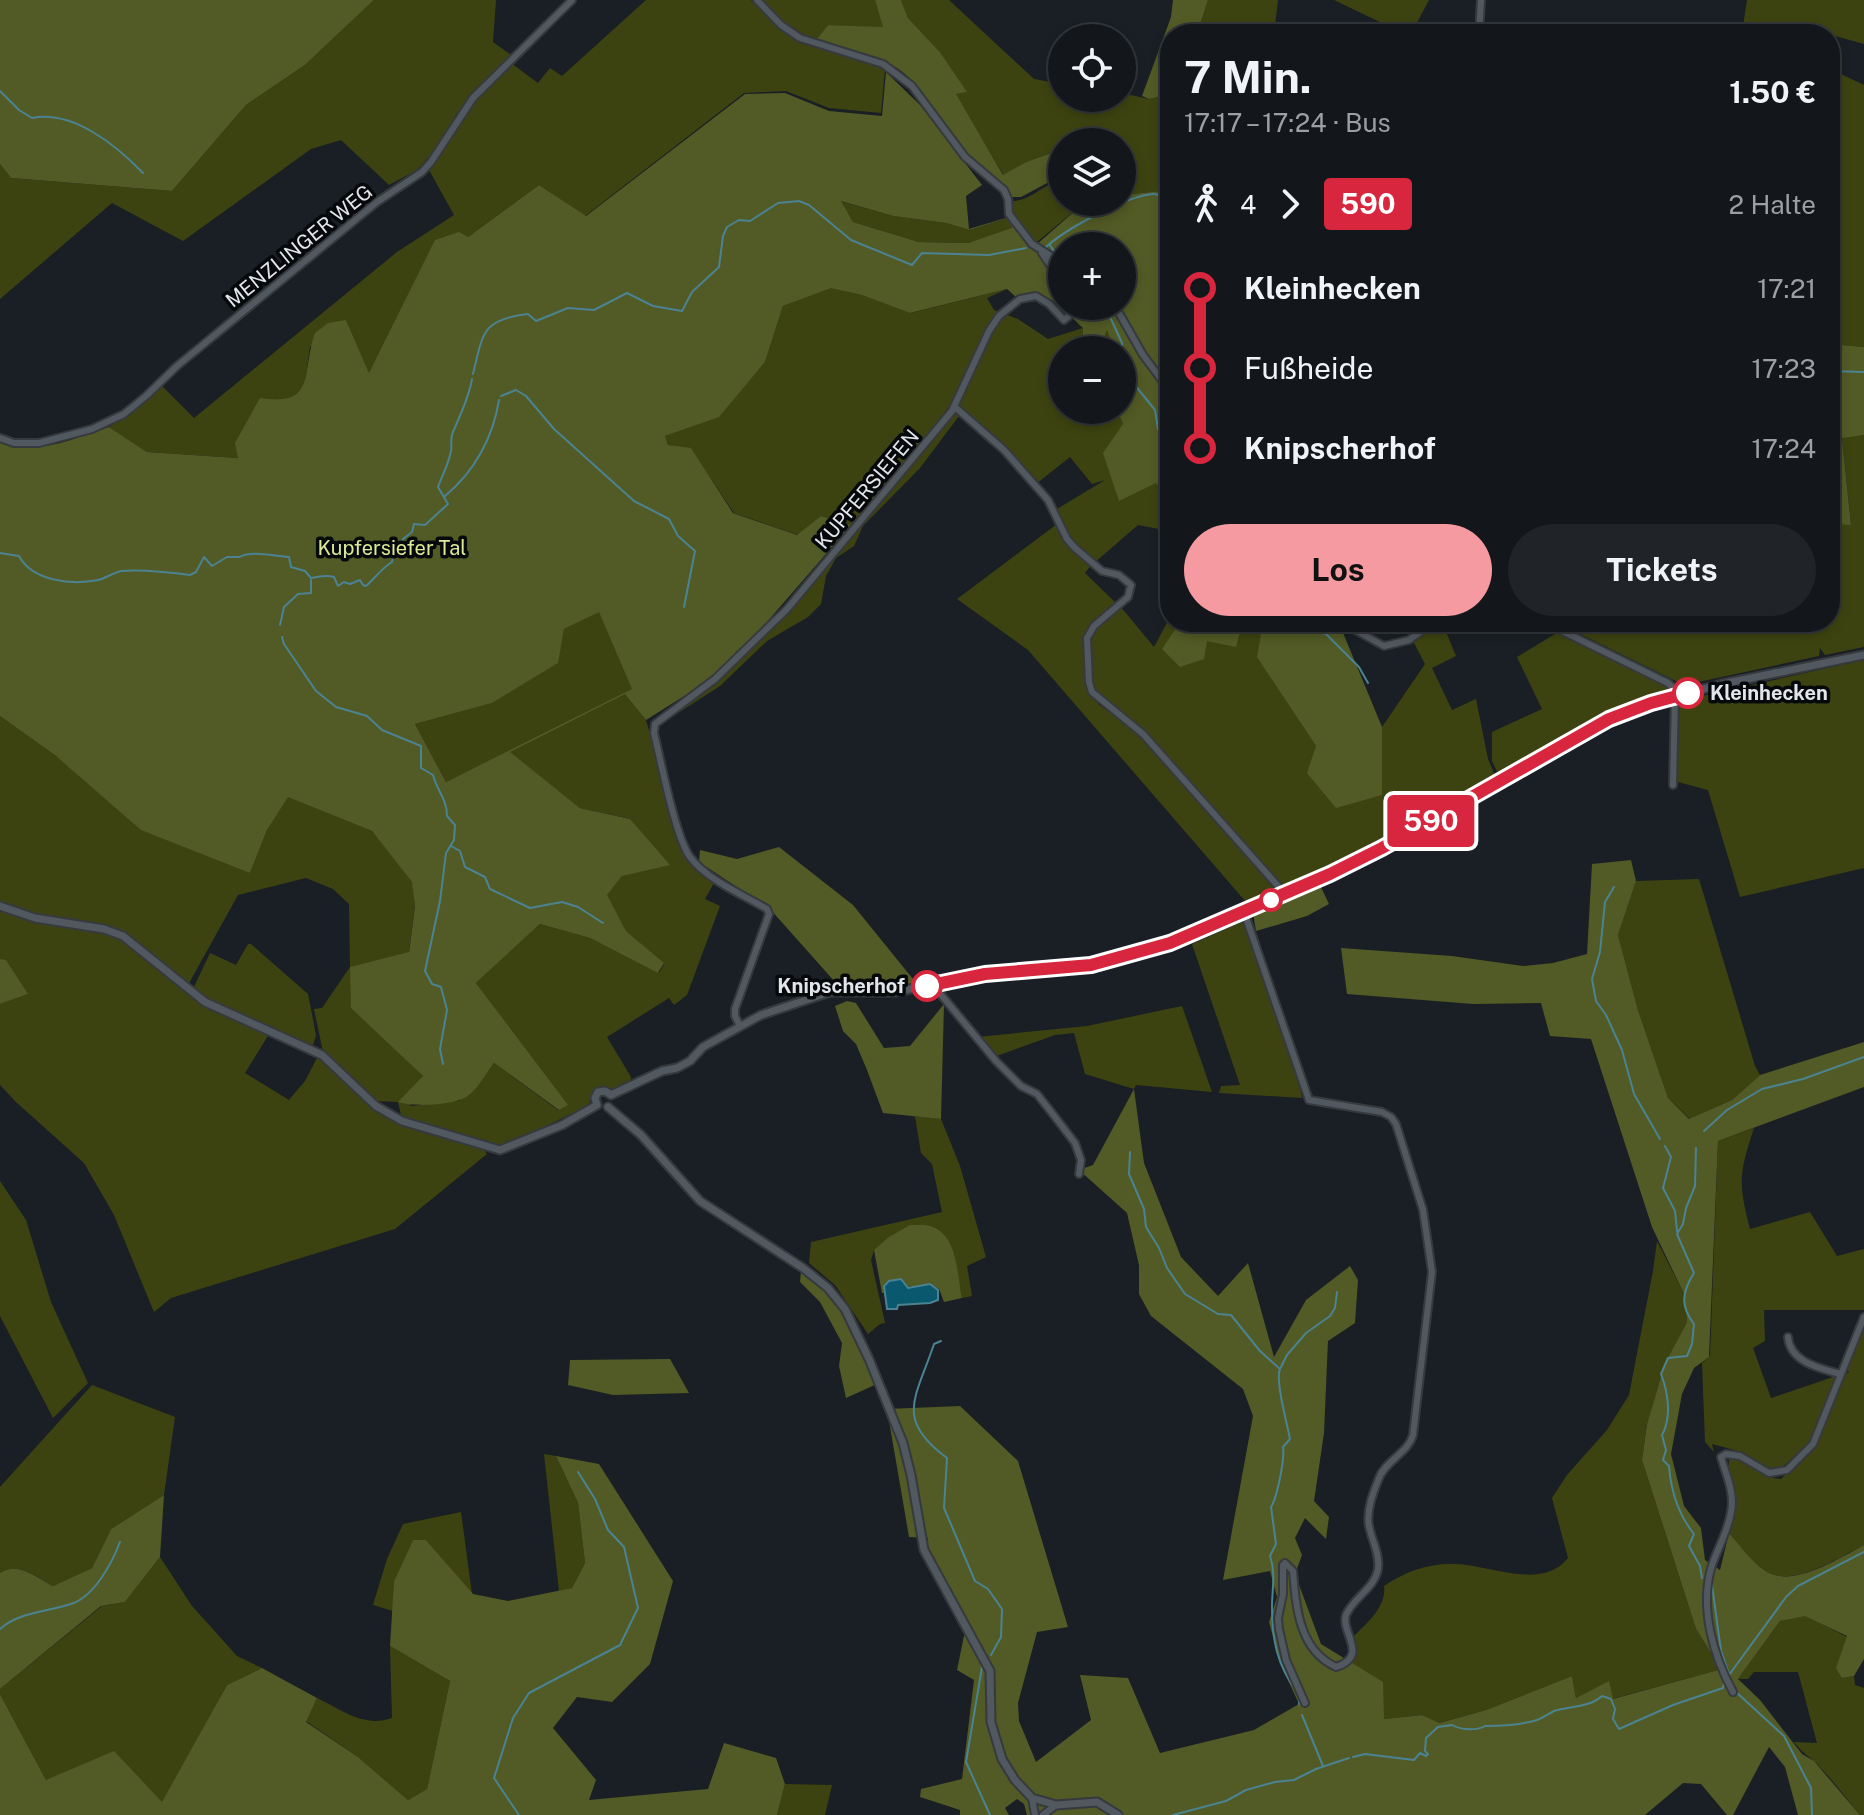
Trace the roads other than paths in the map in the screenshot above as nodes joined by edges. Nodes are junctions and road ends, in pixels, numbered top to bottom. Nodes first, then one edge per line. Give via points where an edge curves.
1 (572, 0) edge
2 (757, 0) edge
3 (1481, 0) edge
4 (1480, 24) edge
5 (1042, 253) junction
6 (1048, 256) edge
7 (1048, 262) edge
8 (1048, 303) edge
9 (1123, 320) edge
10 (1160, 378) edge
11 (955, 407) junction
12 (0, 438) edge
13 (1359, 632) edge
14 (1420, 632) edge
15 (1564, 632) edge
16 (1864, 655) edge
17 (1677, 698) junction
18 (1673, 785) dead end
19 (1285, 894) junction
20 (0, 906) edge
21 (1244, 912) junction
22 (933, 985) junction
23 (740, 1026) junction
24 (611, 1095) junction
25 (597, 1105) junction
26 (608, 1107) junction
27 (1079, 1174) dead end
28 (1864, 1317) edge
29 (1788, 1337) dead end
30 (1840, 1374) junction
31 (1733, 1692) dead end
32 (1305, 1703) dead end
33 (1032, 1798) junction
34 (1056, 1805) junction
35 (1035, 1815) edge
36 (1043, 1815) edge
37 (1118, 1815) edge

1 - 12 street, MENZLINGER WEG via 473,98 422,172 377,202 124,414 39,443
2 - 5 street via 800,38 862,55 912,86 965,157 1004,190 1009,214
3 - 4 street
5 - 6 street
5 - 7 street
8 - 11 street, KUPFERSIEFEN via 1036,296 1007,308 989,331
9 - 10 street
11 - 19 street via 1004,450 1048,500 1075,548 1102,571 1131,585 1128,597 1087,638 1092,692 1143,734
11 - 23 street, KUPFERSIEFEN via 768,629 715,679 655,724 686,850 694,862 769,914 735,1009
13 - 14 street via 1384,646
15 - 17 street via 1668,683
16 - 17 street
17 - 18 street
17 - 19 street via 1609,719 1407,835
19 - 21 street
20 - 25 street via 123,936 205,1002 316,1051 380,1109 402,1121 500,1150
21 - 22 street via 1115,960
21 - 32 street via 1309,1100 1371,1109 1396,1124 1423,1210 1432,1284 1413,1435 1382,1472 1368,1511 1378,1572 1346,1616 1352,1638 1344,1665 1323,1662 1308,1644 1293,1571 1283,1565 1279,1629
22 - 23 street via 822,994
22 - 27 street via 996,1061 1046,1105 1075,1143
23 - 24 street via 677,1068
24 - 25 street via 598,1092
24 - 26 street
25 - 26 street
26 - 33 street via 700,1201 803,1268 845,1309 903,1443 924,1550 990,1671 991,1722 998,1749
28 - 30 street
29 - 30 street via 1803,1362
30 - 31 street via 1813,1444 1787,1470 1769,1473 1740,1456 1721,1457 1732,1511 1707,1585 1708,1611 1723,1674
33 - 34 street
33 - 35 street
34 - 36 street
34 - 37 street via 1097,1802

